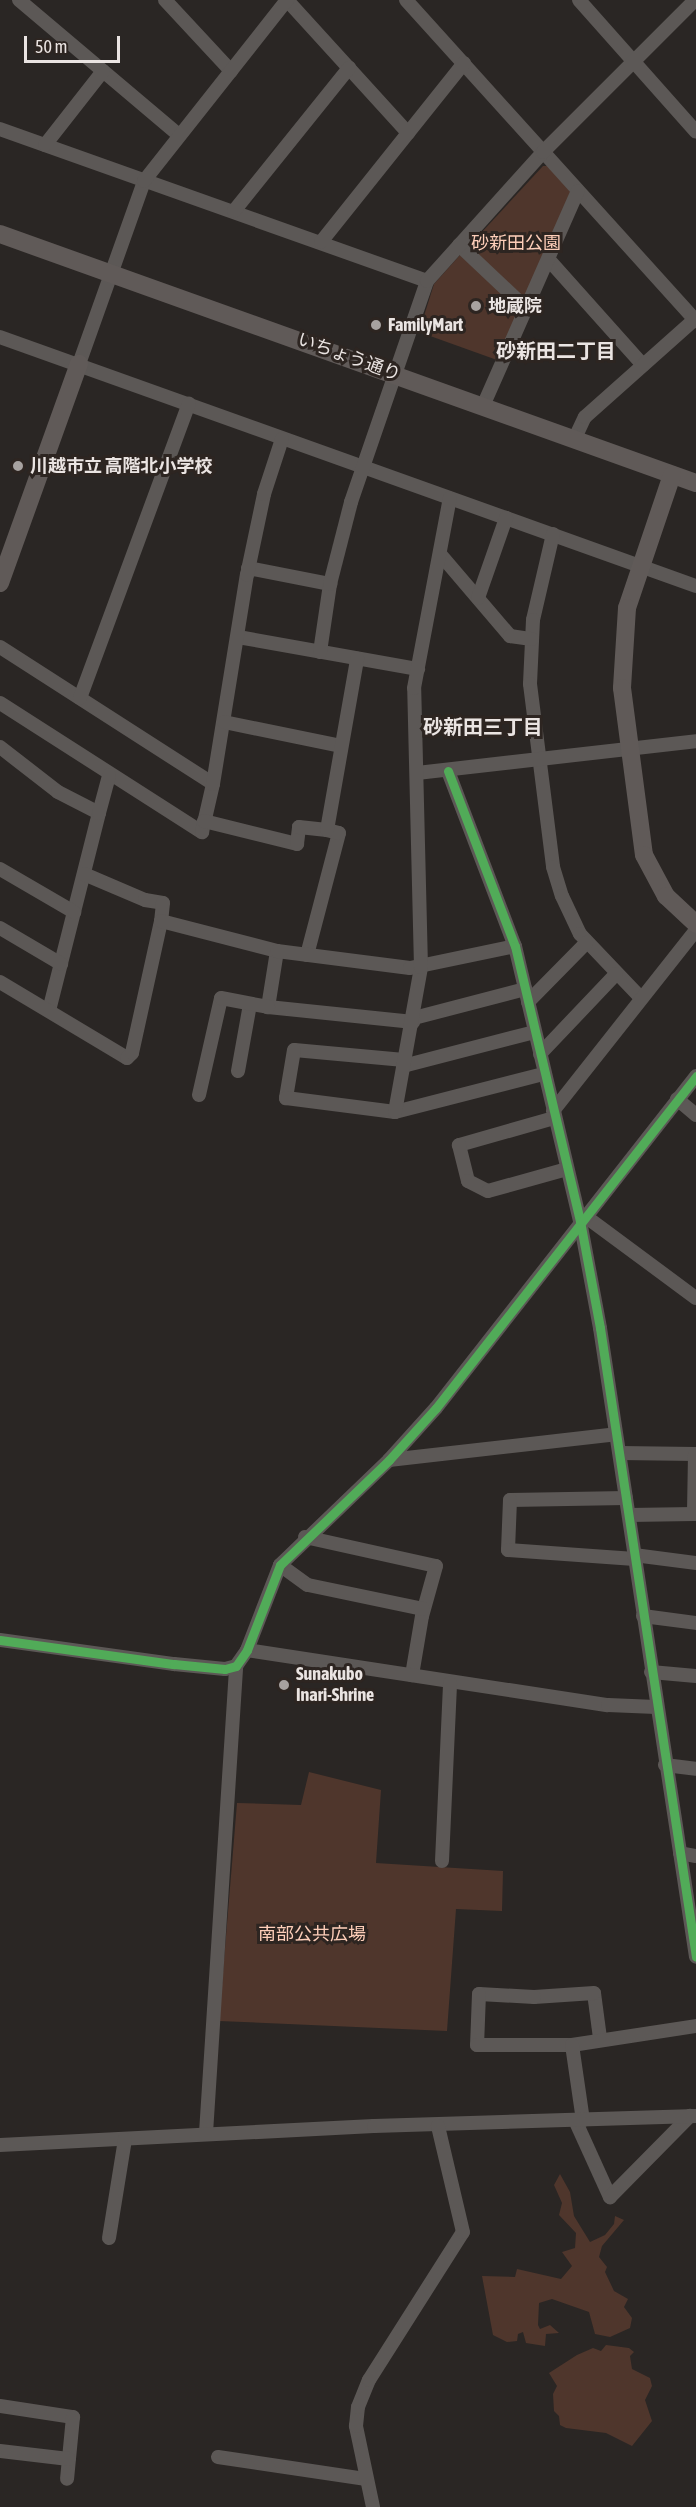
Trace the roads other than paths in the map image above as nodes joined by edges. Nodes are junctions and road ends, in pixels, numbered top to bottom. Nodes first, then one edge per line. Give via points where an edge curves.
1 (19, 0) edge
2 (165, 0) edge
3 (287, 0) edge
4 (406, 0) edge
5 (579, 0) edge
6 (695, 0) edge
7 (464, 63) junction
8 (635, 63) junction
9 (349, 68) junction
10 (103, 71) junction
11 (231, 72) junction
12 (0, 129) edge
13 (696, 132) edge
14 (408, 133) junction
15 (180, 135) junction
16 (45, 145) junction
17 (543, 152) junction
18 (144, 181) junction
19 (578, 191) junction
20 (234, 211) junction
21 (0, 234) edge
22 (321, 242) junction
23 (459, 244) junction
24 (549, 260) junction
25 (112, 272) junction
26 (427, 281) junction
27 (527, 309) junction
28 (696, 320) edge
29 (0, 337) edge
30 (79, 364) junction
31 (643, 366) junction
32 (396, 374) junction
33 (189, 404) junction
34 (483, 406) junction
35 (575, 438) junction
36 (282, 440) junction
37 (363, 467) junction
38 (672, 475) junction
39 (696, 483) edge
40 (450, 498) junction
41 (506, 518) junction
42 (553, 534) junction
43 (440, 554) junction
44 (638, 567) junction
45 (248, 568) junction
46 (0, 583) edge
47 (330, 584) junction
48 (696, 586) edge
49 (478, 598) junction
50 (238, 637) junction
51 (532, 639) junction
52 (0, 647) edge
53 (320, 652) junction
54 (357, 659) junction
55 (418, 669) junction
56 (80, 698) junction
57 (0, 703) edge
58 (224, 722) junction
59 (696, 741) edge
60 (341, 746) junction
61 (0, 747) edge
62 (630, 748) junction
63 (540, 759) junction
64 (448, 771) junction
65 (417, 773) junction
66 (109, 775) junction
67 (213, 784) junction
68 (99, 813) junction
69 (204, 821) junction
70 (327, 830) junction
71 (0, 869) edge
72 (84, 874) junction
73 (74, 912) junction
74 (161, 921) junction
75 (696, 924) edge
76 (0, 928) edge
77 (696, 930) edge
78 (586, 943) junction
79 (515, 946) junction
80 (277, 951) junction
81 (307, 955) junction
82 (60, 964) junction
83 (421, 967) junction
84 (616, 974) junction
85 (0, 982) edge
86 (526, 996) junction
87 (640, 997) junction
88 (250, 1004) junction
89 (268, 1007) junction
90 (49, 1010) junction
91 (413, 1020) junction
92 (534, 1032) junction
93 (540, 1054) junction
94 (404, 1063) junction
95 (238, 1071) dead end
96 (543, 1074) junction
97 (696, 1076) edge
98 (199, 1095) dead end
99 (677, 1099) junction
100 (395, 1112) junction
101 (696, 1114) edge
102 (554, 1115) junction
103 (567, 1169) junction
104 (583, 1218) junction
105 (696, 1298) edge
106 (616, 1434) junction
107 (620, 1453) junction
108 (388, 1460) junction
109 (626, 1498) junction
110 (628, 1515) junction
111 (305, 1537) junction
112 (634, 1557) junction
113 (696, 1563) edge
114 (280, 1564) junction
115 (423, 1609) junction
116 (643, 1616) junction
117 (696, 1623) edge
118 (0, 1640) edge
119 (247, 1650) junction
120 (236, 1666) junction
121 (651, 1672) junction
122 (412, 1675) junction
123 (696, 1676) edge
124 (450, 1683) junction
125 (656, 1707) junction
126 (665, 1765) junction
127 (696, 1769) edge
128 (680, 1853) junction
129 (696, 1856) edge
130 (442, 1861) dead end
131 (696, 1957) edge
132 (696, 2026) edge
133 (600, 2038) junction
134 (572, 2046) junction
135 (693, 2116) edge
136 (579, 2120) junction
137 (438, 2126) junction
138 (206, 2133) junction
139 (125, 2139) junction
140 (1, 2149) edge
141 (109, 2238) dead end
142 (0, 2406) edge
143 (0, 2451) edge
144 (218, 2457) dead end
145 (69, 2459) junction
146 (67, 2479) dead end
147 (366, 2479) junction
148 (373, 2507) edge

1 - 10 street
2 - 11 street
3 - 9 street
3 - 11 street
4 - 7 street
5 - 8 street
6 - 8 street
7 - 14 street
7 - 17 street
8 - 13 street
8 - 17 street
9 - 14 street
9 - 20 street
10 - 15 street
10 - 16 street
11 - 15 street
12 - 16 street
14 - 22 street
15 - 18 street
16 - 18 street
17 - 19 street
17 - 23 street
18 - 20 street
18 - 25 street
19 - 24 street
19 - 28 street
20 - 22 street
21 - 25 street, いちょう通り
22 - 26 street
23 - 26 street
23 - 27 street
24 - 27 street
24 - 31 street
25 - 30 street
25 - 32 street, いちょう通り
26 - 32 street
27 - 34 street
28 - 31 street
29 - 30 street
30 - 33 street
30 - 46 street
31 - 35 street via 585,417
32 - 34 street, いちょう通り
32 - 37 street
33 - 36 street
33 - 56 street
34 - 35 street, いちょう通り
35 - 38 street, いちょう通り
36 - 37 street
36 - 45 street via 264,494
37 - 40 street
37 - 47 street
38 - 39 street, いちょう通り
38 - 44 street
40 - 41 street
40 - 43 street
41 - 42 street
41 - 49 street
42 - 44 street
42 - 51 street via 536,600
43 - 49 street
43 - 55 street
44 - 48 street
44 - 62 street via 622,640 622,688
45 - 47 street
45 - 50 street
47 - 53 street
49 - 51 street via 510,636
50 - 53 street
50 - 58 street
51 - 63 street via 530,684
52 - 56 street
53 - 54 street
54 - 55 street
54 - 60 street
55 - 65 street via 414,688
56 - 67 street
57 - 66 street
58 - 60 street
58 - 67 street
59 - 62 street
60 - 70 street
61 - 68 street via 58,792
62 - 63 street
62 - 75 street via 644,855 666,896
63 - 64 street
63 - 78 street via 555,877
64 - 65 street
64 - 79 street
65 - 83 street
66 - 68 street
66 - 69 street via 202,832
67 - 69 street
68 - 72 street
69 - 70 street via 297,844 299,827
70 - 81 street via 339,833
71 - 73 street
72 - 73 street
72 - 74 street via 145,900 163,903
73 - 82 street
74 - 80 street
74 - 90 street via 132,1053 127,1058
76 - 82 street
77 - 87 street
78 - 84 street
78 - 86 street
79 - 83 street
79 - 86 street
80 - 81 street
80 - 89 street
81 - 83 street
82 - 90 street
83 - 91 street
84 - 87 street
84 - 93 street
85 - 90 street
86 - 91 street
86 - 92 street
87 - 102 street
88 - 89 street
88 - 95 street
88 - 98 street via 221,998
89 - 91 street
91 - 94 street
92 - 93 street
92 - 94 street
93 - 96 street
94 - 100 street
94 - 100 street via 294,1050 286,1098
96 - 100 street
96 - 102 street
97 - 99 street
99 - 101 street
99 - 104 street
102 - 103 street
102 - 103 street via 459,1145 468,1181 488,1191
103 - 104 street
104 - 105 street
104 - 106 street
104 - 108 street via 436,1408
106 - 107 street
106 - 108 street
107 - 109 street
107 - 110 street via 695,1454 694,1514
108 - 111 street
109 - 110 street
109 - 112 street via 510,1500 508,1550
110 - 112 street
111 - 114 street
111 - 115 street via 435,1564
112 - 113 street
112 - 116 street
114 - 115 street via 308,1585
114 - 119 street
115 - 122 street
116 - 117 street
116 - 121 street
118 - 120 street via 174,1664 225,1669
119 - 120 street
119 - 122 street
120 - 138 street
121 - 123 street
121 - 125 street
122 - 124 street
124 - 125 street via 608,1705
124 - 130 street
125 - 126 street
126 - 127 street
126 - 128 street
128 - 129 street
128 - 131 street
132 - 133 street
133 - 134 street
133 - 134 street via 594,1993 534,1997 479,1994 477,2045
134 - 136 street
135 - 136 street
135 - 136 street via 610,2197
136 - 137 street
137 - 138 street
137 - 147 street via 463,2232 369,2380 358,2407 356,2426
138 - 139 street
139 - 140 street
139 - 141 street
142 - 145 street via 74,2417
143 - 145 street
144 - 147 street
145 - 146 street
147 - 148 street

